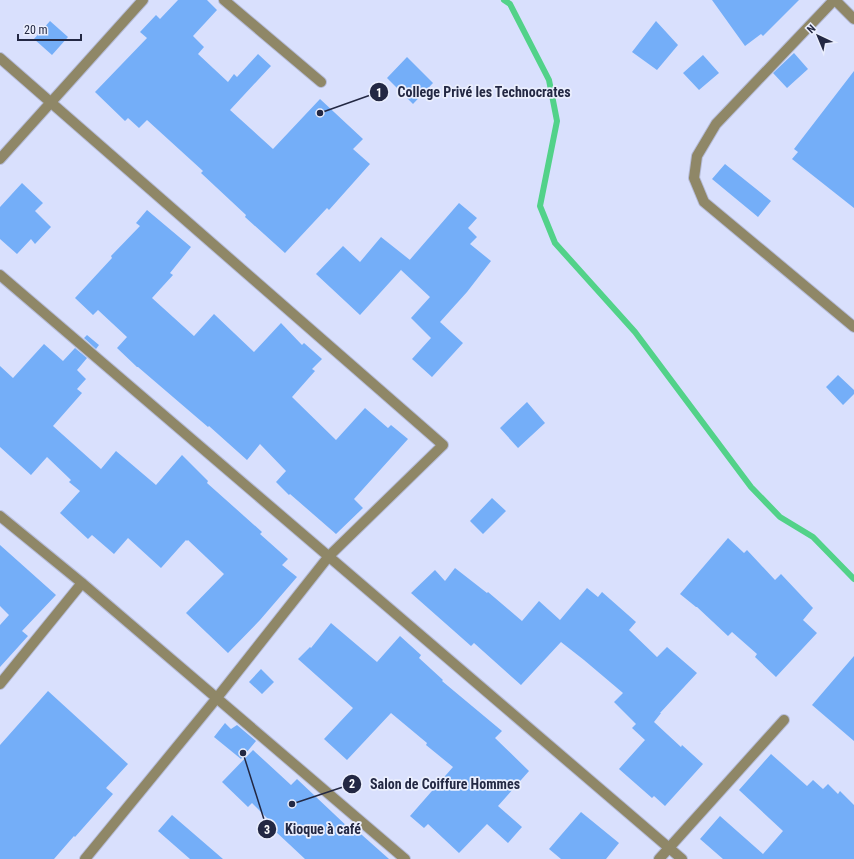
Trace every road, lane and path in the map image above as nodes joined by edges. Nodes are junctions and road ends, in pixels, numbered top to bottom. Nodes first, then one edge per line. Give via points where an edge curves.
1 (143, 0) edge
2 (224, 0) edge
3 (835, 0) edge
4 (854, 19) edge
5 (0, 58) edge
6 (321, 82) dead end
7 (50, 102) junction
8 (0, 159) edge
9 (0, 275) edge
10 (854, 327) edge
11 (0, 516) edge
12 (330, 556) junction
13 (82, 583) junction
14 (0, 684) edge
15 (216, 699) junction
16 (784, 720) dead end
17 (669, 848) junction
18 (85, 859) edge
19 (406, 859) edge
20 (659, 859) edge
21 (682, 859) edge

1 - 7 street
2 - 6 street
3 - 4 street
3 - 10 street via 716,124 696,156 694,178 704,202
5 - 7 street
7 - 8 street
7 - 12 street via 443,445
9 - 12 street
11 - 13 street
12 - 15 street
12 - 17 street
13 - 14 street
13 - 15 street
15 - 18 street
15 - 19 street
16 - 17 street
17 - 20 street
17 - 21 street

